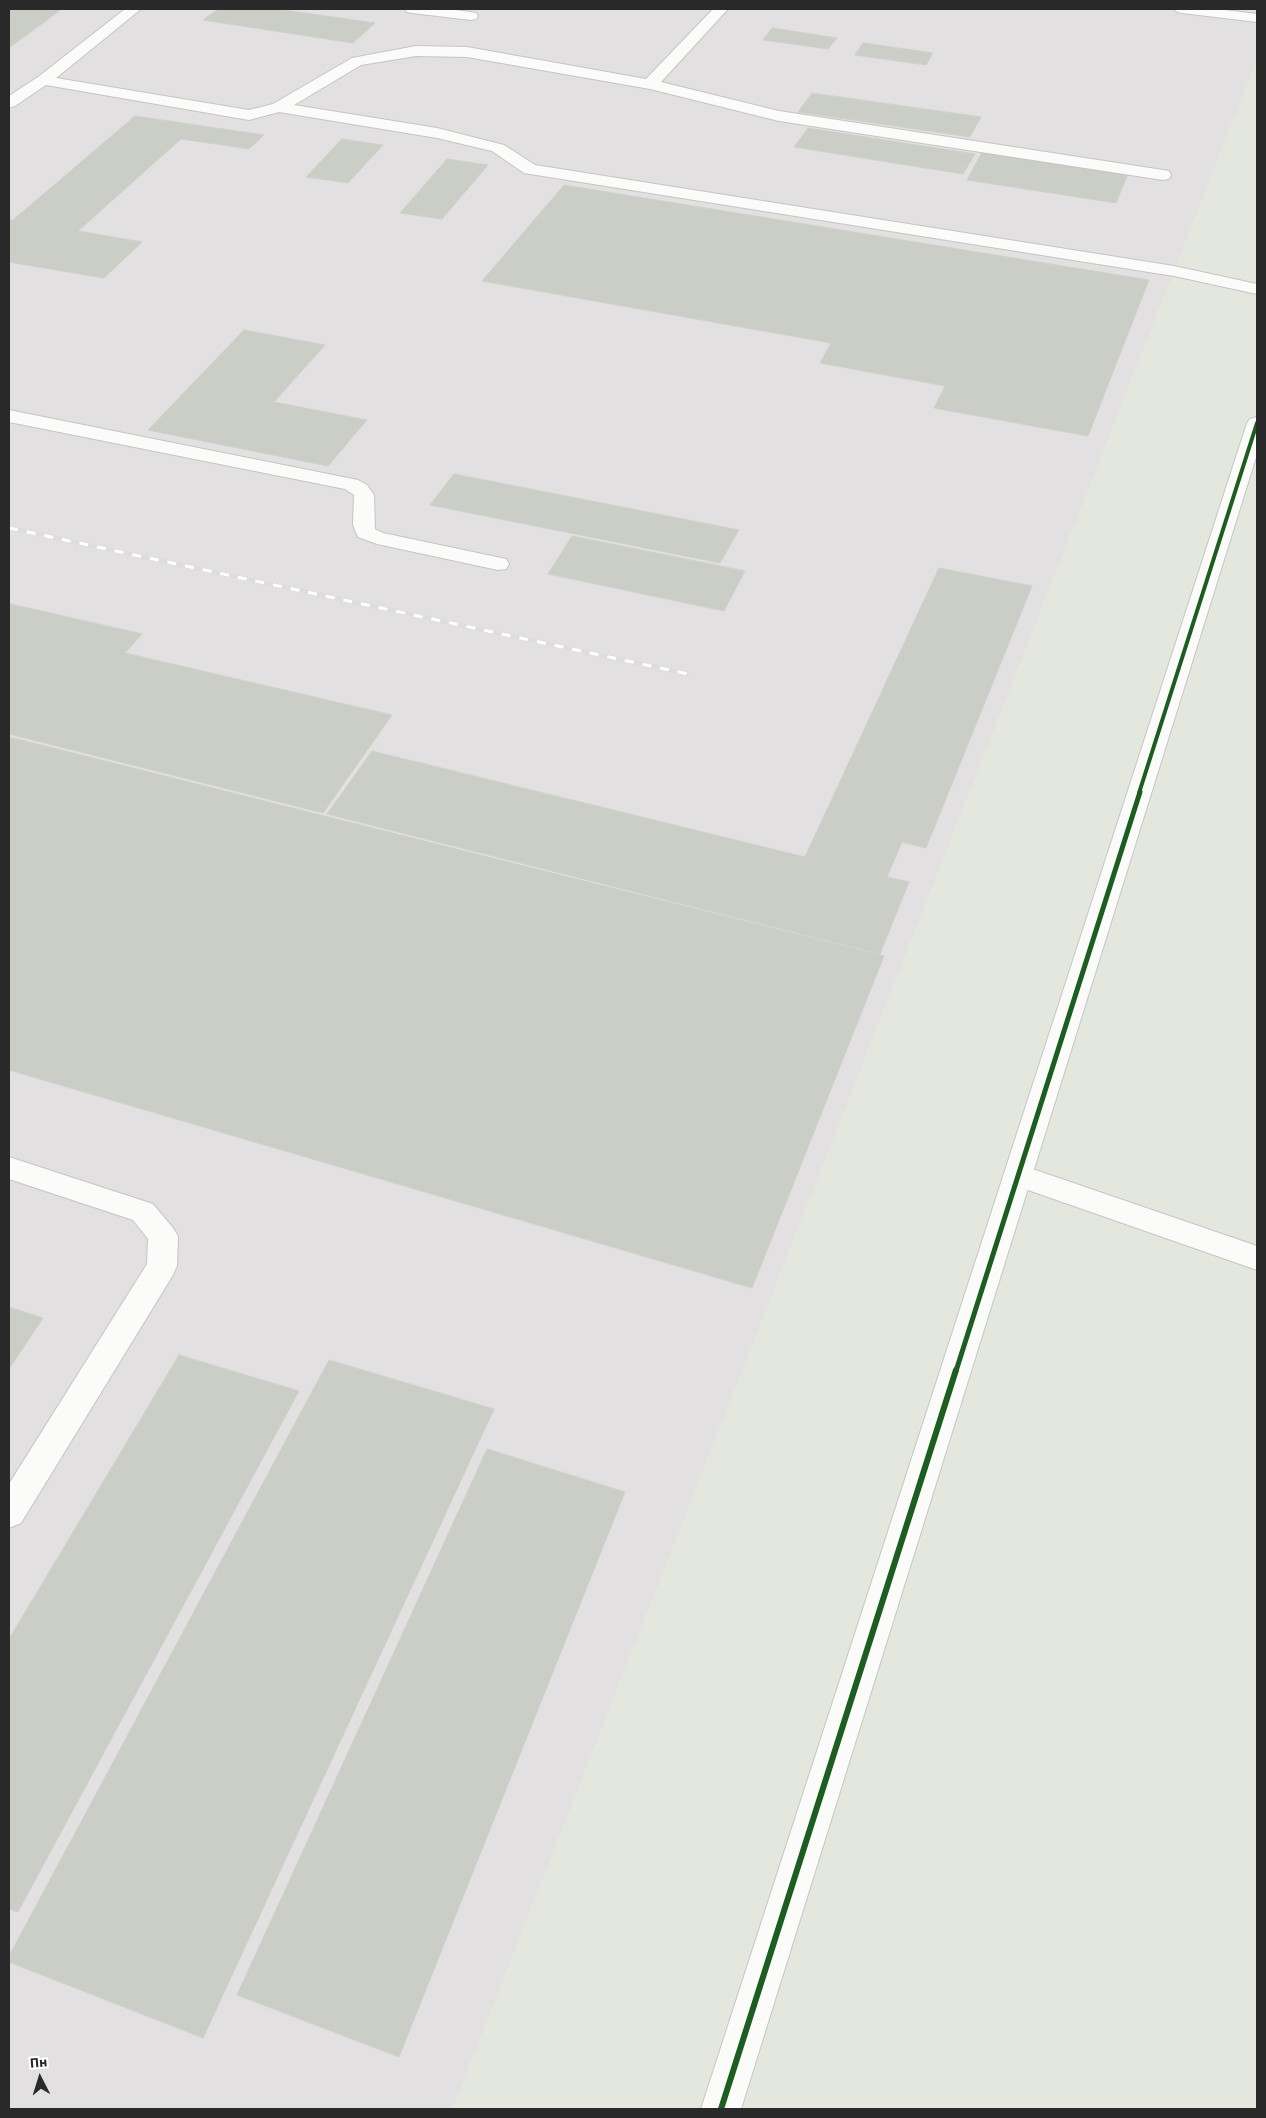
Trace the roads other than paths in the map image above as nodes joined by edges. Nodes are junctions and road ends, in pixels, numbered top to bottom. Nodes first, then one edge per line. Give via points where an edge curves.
1 (134, 9) edge
2 (412, 9) edge
3 (721, 9) edge
4 (1182, 9) edge
5 (1230, 9) edge
6 (474, 13) edge
7 (1250, 17) edge
8 (439, 51) junction
9 (43, 80) junction
10 (650, 84) junction
11 (9, 103) edge
12 (279, 107) junction
13 (1163, 175) dead end
14 (1257, 289) edge
15 (9, 416) edge
16 (1257, 423) edge
17 (498, 564) dead end
18 (9, 1168) edge
19 (1018, 1175) junction
20 (1257, 1258) edge
21 (9, 1514) edge
22 (721, 2109) edge

1 - 9 street
2 - 6 street
3 - 10 street
4 - 7 street
5 - 7 street
6 - 8 street
8 - 10 street via 467,52
8 - 12 street via 416,51 357,61
9 - 11 street
9 - 12 street via 249,115
10 - 13 street via 779,116
12 - 14 street via 437,133 498,148 530,169 1174,270
15 - 17 street via 351,484 364,495 365,533
16 - 19 street
18 - 21 street via 143,1212 163,1236 162,1266
19 - 20 street
19 - 22 street

